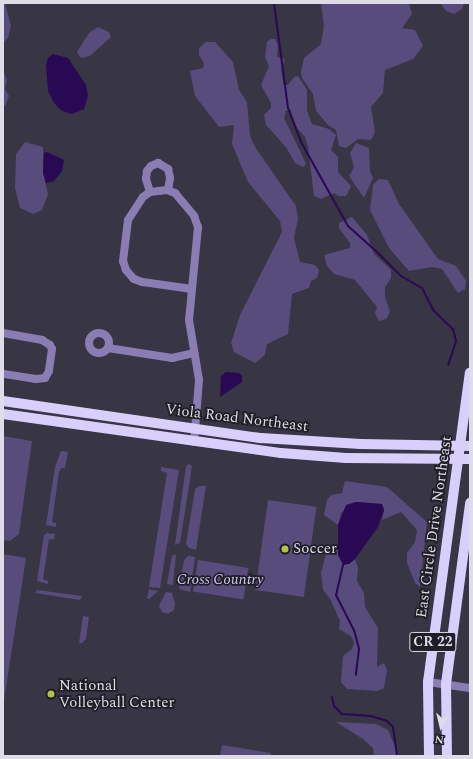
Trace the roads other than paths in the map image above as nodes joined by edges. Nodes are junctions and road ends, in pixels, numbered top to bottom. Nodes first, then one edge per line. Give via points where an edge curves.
1 (168, 190) junction
2 (150, 192) junction
3 (192, 289) junction
4 (3, 333) edge
5 (108, 348) dead end
6 (194, 353) junction
7 (470, 373) edge
8 (3, 374) edge
9 (3, 400) edge
10 (3, 414) edge
11 (195, 430) junction
12 (194, 442) junction
13 (465, 446) edge
14 (458, 459) junction
15 (470, 459) edge
16 (470, 504) edge
17 (428, 682) junction
18 (446, 684) junction
19 (470, 688) edge
20 (429, 756) edge
21 (447, 756) edge

1 - 2 street
1 - 2 street via 168,168 158,163 147,171 146,179
1 - 3 street via 182,199 198,226
2 - 3 street via 143,197 128,220 124,237 124,266 134,279 142,282
3 - 6 street via 189,320
4 - 8 street via 42,340 52,349 49,371 44,379
5 - 6 street via 172,358
6 - 11 street via 200,380
7 - 13 main road, East Circle Drive Northeast / CR 22
9 - 11 main road, Viola Road Northeast
10 - 12 main road, Viola Road Northeast
11 - 12 street
11 - 13 main road, Viola Road Northeast via 290,441
12 - 14 main road, Viola Road Northeast via 330,457
13 - 14 main road, East Circle Drive Northeast / CR 22
14 - 15 main road, Viola Road Northeast
14 - 17 main road, East Circle Drive Northeast / CR 22
16 - 18 main road, CR 22
17 - 18 street
17 - 20 main road, East Circle Drive Northeast / CR 22
18 - 19 street
18 - 21 main road, CR 22

